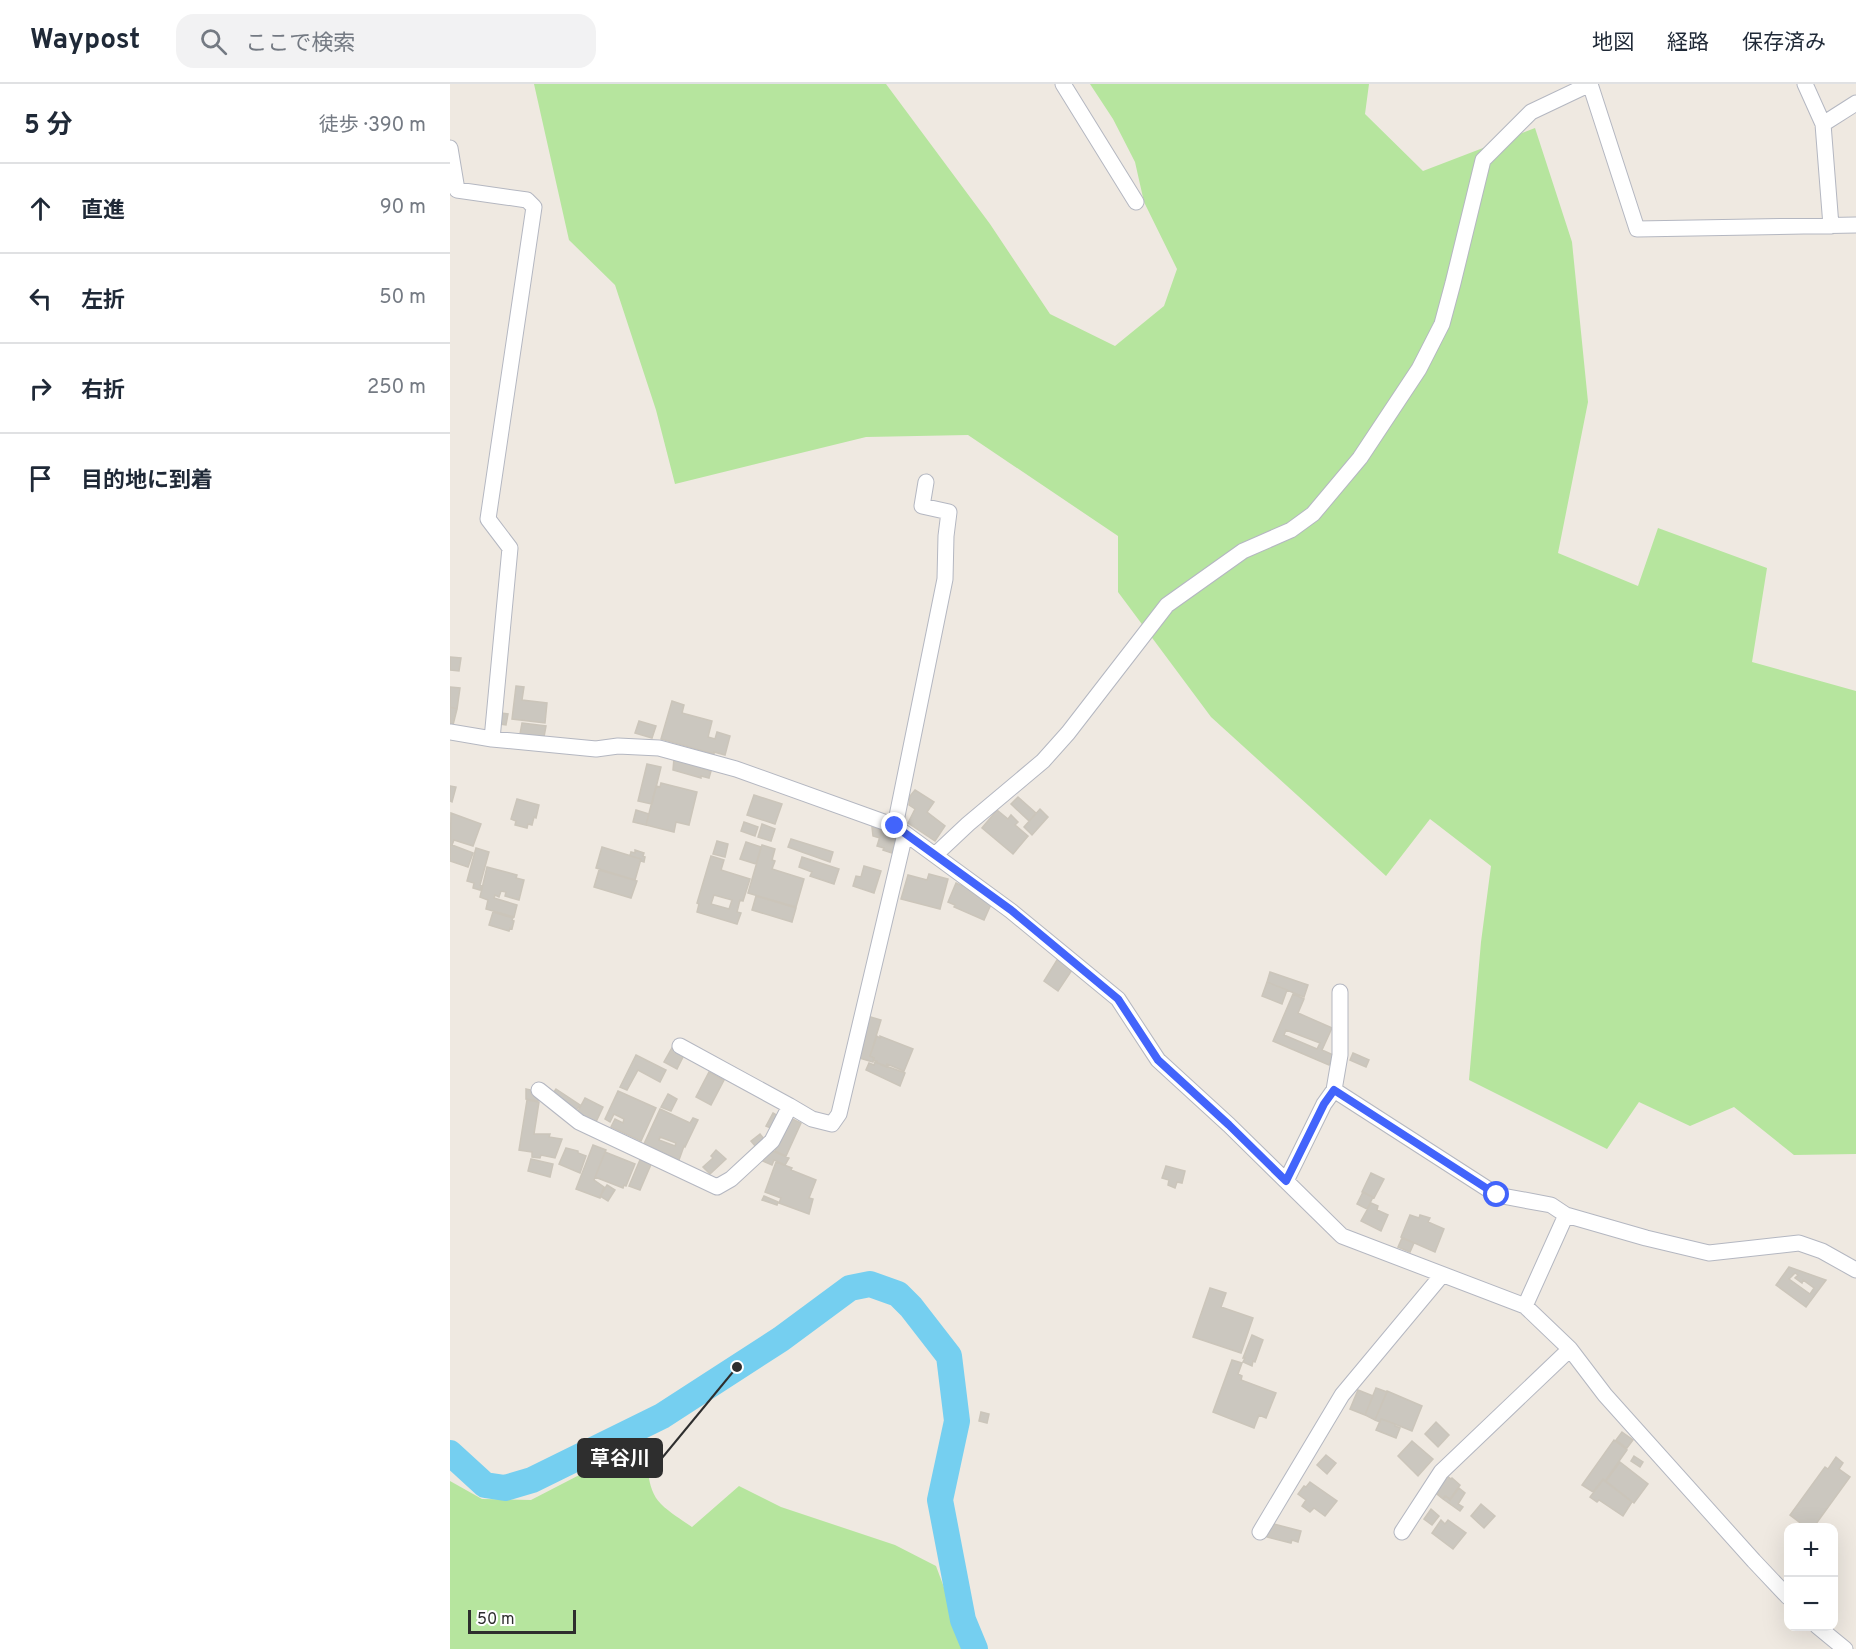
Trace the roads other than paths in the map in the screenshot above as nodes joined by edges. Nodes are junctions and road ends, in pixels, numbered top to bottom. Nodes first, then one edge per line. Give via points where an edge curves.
1 (1063, 84) edge
2 (1590, 84) edge
3 (1805, 84) edge
4 (1856, 103) edge
5 (1822, 124) junction
6 (450, 148) edge
7 (1136, 202) dead end
8 (1856, 225) edge
9 (1831, 226) junction
10 (926, 482) dead end
11 (450, 732) edge
12 (492, 739) junction
13 (900, 830) junction
14 (935, 855) junction
15 (1340, 992) dead end
16 (680, 1046) dead end
17 (539, 1090) dead end
18 (1334, 1090) junction
19 (790, 1106) junction
20 (1286, 1181) junction
21 (1566, 1215) junction
22 (1856, 1270) edge
23 (1442, 1275) junction
24 (1525, 1306) junction
25 (1570, 1349) junction
26 (1260, 1532) dead end
27 (1402, 1532) dead end
28 (1784, 1593) edge
29 (1823, 1631) edge
30 (1845, 1649) edge

1 - 7 street
2 - 9 street via 1637,229
2 - 14 street via 1531,112 1483,160 1442,324 1419,369 1360,458 1313,514 1291,530 1243,551 1167,605 1043,761
3 - 5 street
4 - 5 street
5 - 9 street
6 - 12 street via 457,190 527,200 534,207 488,519 510,548
8 - 9 street
10 - 13 street via 922,506 949,512 945,579
11 - 12 street
12 - 13 street via 596,749 659,748 736,769
13 - 14 street
13 - 19 street via 839,1114 832,1124 812,1119
14 - 20 street via 1011,910 1118,999 1158,1060
15 - 18 street via 1340,1055
16 - 19 street
17 - 19 street via 579,1122 717,1187 772,1141
18 - 20 street
18 - 21 street via 1497,1195 1551,1206
20 - 23 street via 1342,1236
21 - 22 street via 1709,1253 1799,1243
21 - 24 street
23 - 24 street
23 - 26 street via 1342,1395
24 - 25 street
25 - 27 street via 1441,1472
25 - 28 street via 1605,1395
29 - 30 street

